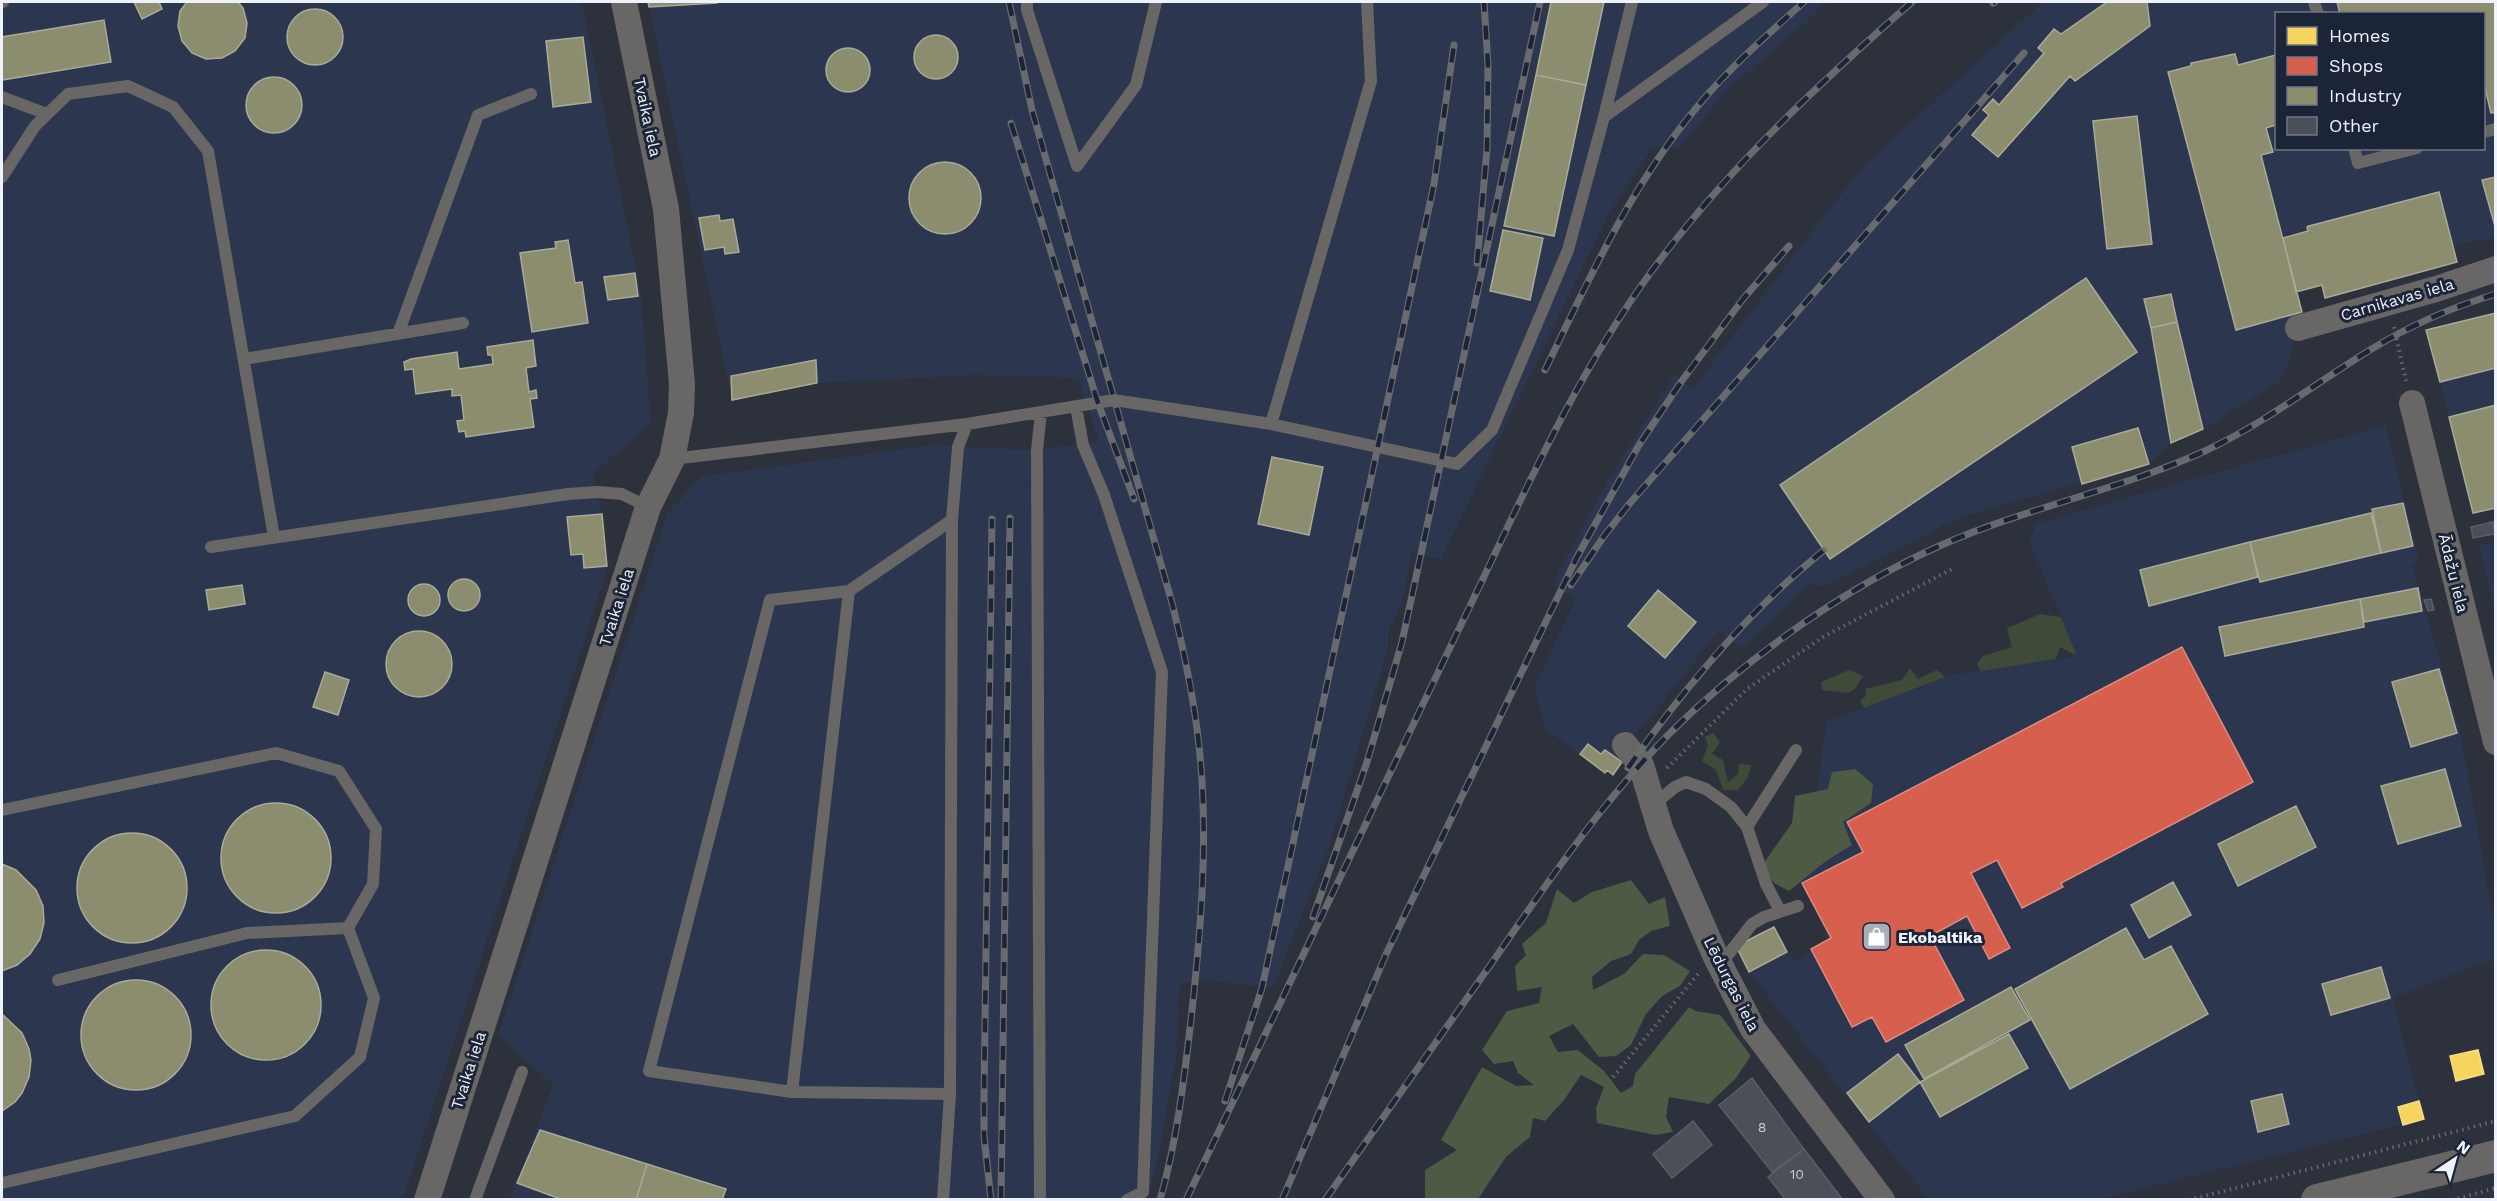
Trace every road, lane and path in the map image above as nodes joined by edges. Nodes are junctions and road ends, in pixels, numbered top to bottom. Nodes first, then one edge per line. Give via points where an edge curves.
1 (624, 2) edge
2 (1027, 2) edge
3 (1156, 2) edge
4 (1367, 2) edge
5 (1632, 2) edge
6 (1763, 2) edge
7 (531, 94) dead end
8 (2, 97) edge
9 (47, 114) junction
10 (1604, 117) junction
11 (2355, 150) edge
12 (2409, 150) edge
13 (2, 177) edge
14 (2496, 269) edge
15 (2388, 303) junction
16 (464, 323) dead end
17 (2298, 328) dead end
18 (398, 334) junction
19 (244, 359) junction
20 (2412, 403) joint
21 (1076, 407) junction
22 (1041, 413) junction
23 (967, 424) junction
24 (1271, 424) junction
25 (672, 459) junction
26 (648, 507) junction
27 (952, 520) junction
28 (274, 537) junction
29 (211, 547) dead end
30 (1952, 569) dead end
31 (849, 591) junction
32 (2496, 742) edge
33 (1625, 745) dead end
34 (1796, 750) dead end
35 (1650, 797) junction
36 (2, 810) edge
37 (1747, 827) junction
38 (1798, 906) dead end
39 (1780, 911) junction
40 (348, 928) junction
41 (1718, 961) junction
42 (58, 980) dead end
43 (522, 1072) dead end
44 (1613, 1077) dead end
45 (792, 1092) junction
46 (950, 1094) junction
47 (2496, 1121) edge
48 (2496, 1156) edge
49 (2, 1183) edge
50 (2496, 1188) edge
51 (427, 1200) edge
52 (475, 1200) edge
53 (944, 1200) edge
54 (1040, 1200) edge
55 (1127, 1200) edge
56 (1882, 1200) edge
57 (2189, 1200) edge
58 (2318, 1200) edge
59 (2452, 1200) edge

1 - 25 street, Tvaika iela via 666,209 682,384
2 - 3 lane via 1077,166 1136,85
4 - 24 lane via 1371,81
5 - 10 lane
6 - 10 lane
7 - 18 lane via 478,115
8 - 9 lane
9 - 13 lane
9 - 19 lane via 68,94 128,86 173,107 208,151
10 - 24 lane via 1568,250 1492,430 1457,464
11 - 12 lane via 2358,163
14 - 15 street, Carnikavas iela
15 - 17 street, Carnikavas iela
15 - 20 path
16 - 18 lane
18 - 19 lane
19 - 28 lane
20 - 32 street, Ādažu iela
21 - 22 lane
21 - 24 lane via 1114,400
21 - 55 lane via 1083,445 1104,495 1162,672 1143,1192
22 - 23 lane
22 - 54 lane via 1037,450
23 - 25 lane
23 - 27 lane via 958,447
25 - 26 street, Tvaika iela
26 - 28 lane via 622,494 568,494
26 - 51 street, Tvaika iela
27 - 31 lane
27 - 46 lane
28 - 29 lane
30 - 35 path via 1823,638 1747,688 1684,750
31 - 45 lane
31 - 45 lane via 770,600 649,1071
33 - 35 street, Lēdurgas iela via 1641,765
34 - 37 lane
35 - 37 lane via 1686,782 1706,789 1731,807
35 - 41 street, Lēdurgas iela
36 - 40 lane via 276,753 339,771 376,829 373,884
37 - 39 lane via 1766,884
38 - 39 lane
39 - 41 lane via 1752,924
40 - 42 lane via 247,933
40 - 49 lane via 374,998 360,1058 295,1116
41 - 44 path via 1687,985
41 - 56 street, Lēdurgas iela via 1753,1029
43 - 52 lane
45 - 46 lane
46 - 53 lane
47 - 57 path
48 - 58 street
50 - 59 path

